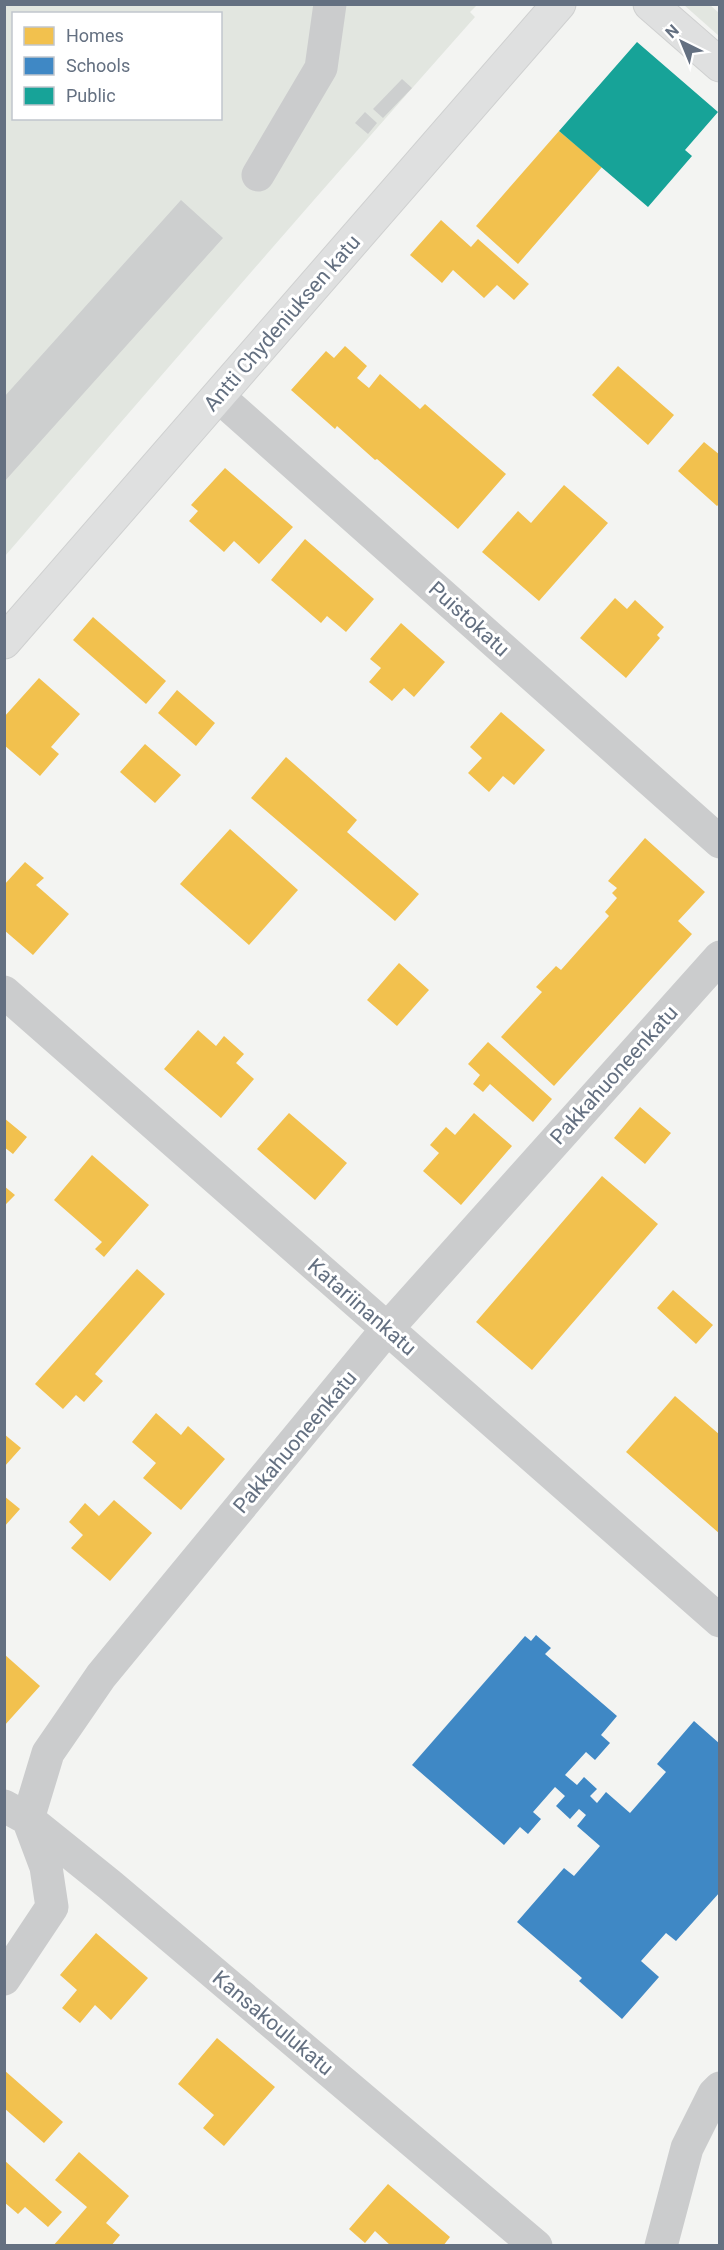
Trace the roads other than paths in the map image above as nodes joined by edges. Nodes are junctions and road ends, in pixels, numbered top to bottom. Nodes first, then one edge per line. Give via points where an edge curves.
1 (330, 4) edge
2 (559, 4) edge
3 (650, 4) edge
4 (720, 65) edge
5 (258, 175) dead end
6 (218, 396) junction
7 (4, 642) edge
8 (720, 842) edge
9 (720, 957) edge
10 (4, 992) edge
11 (387, 1329) junction
12 (720, 1621) edge
13 (16, 1813) edge
14 (4, 1979) edge
15 (720, 2088) edge
16 (536, 2246) edge
17 (661, 2246) edge

1 - 5 street via 321,68
2 - 6 main road, Antti Chydeniuksen katu
3 - 4 main road
6 - 7 main road, Antti Chydeniuksen katu
6 - 8 street, Puistokatu
9 - 11 street, Pakkahuoneenkatu
10 - 11 street, Katariinankatu
11 - 12 street, Katariinankatu
11 - 13 street, Pakkahuoneenkatu via 101,1676 48,1752
13 - 14 street via 46,1867 52,1908
13 - 16 street, Kansakoulukatu
15 - 17 street via 687,2148

